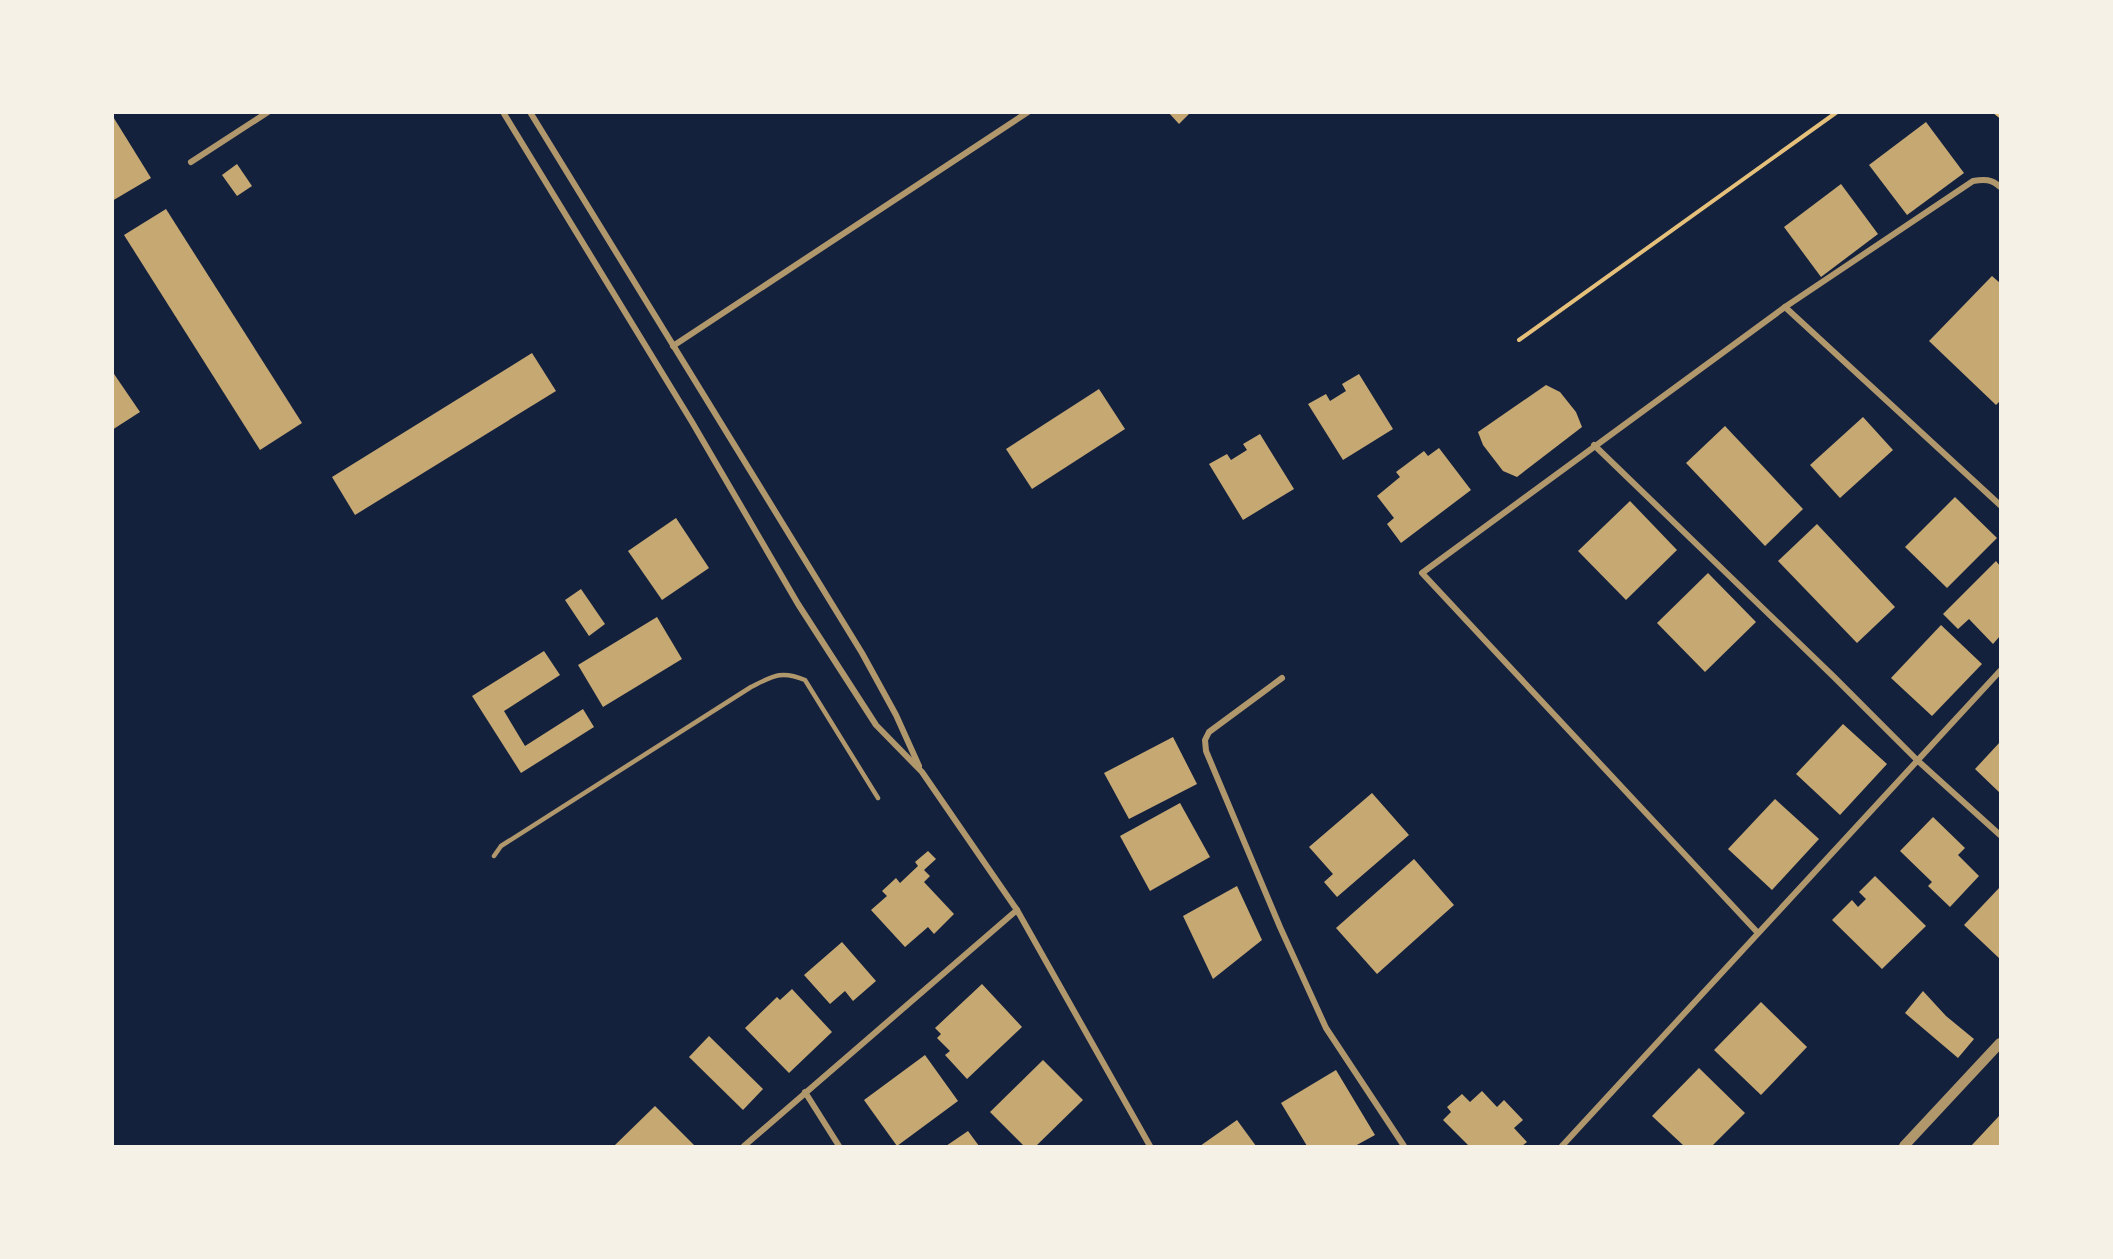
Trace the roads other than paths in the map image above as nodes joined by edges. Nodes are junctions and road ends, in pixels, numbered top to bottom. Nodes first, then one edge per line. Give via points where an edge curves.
1 (268, 112) edge
2 (503, 112) edge
3 (530, 112) edge
4 (1028, 112) edge
5 (191, 162) dead end
6 (2001, 187) edge
7 (1785, 307) junction
8 (673, 346) junction
9 (1594, 446) junction
10 (2001, 505) edge
11 (2001, 671) edge
12 (1282, 678) dead end
13 (1917, 760) junction
14 (922, 772) junction
15 (878, 798) dead end
16 (2001, 835) edge
17 (494, 856) dead end
18 (1017, 910) junction
19 (1758, 933) junction
20 (2001, 1043) edge
21 (1991, 1054) junction
22 (2001, 1062) edge
23 (806, 1092) junction
24 (744, 1146) edge
25 (839, 1146) edge
26 (1150, 1146) edge
27 (1404, 1146) edge
28 (1562, 1146) edge
29 (1904, 1146) edge

1 - 5 street
2 - 14 street via 798,604 876,725
3 - 8 street
4 - 8 street
6 - 7 street via 1984,178 1973,181
7 - 9 street
7 - 10 street
8 - 14 street via 862,653
9 - 13 street
9 - 19 street via 1422,573
11 - 13 street
12 - 27 street via 1209,732 1206,752 1326,1029
13 - 16 street
13 - 19 street
14 - 18 street
15 - 17 lane via 805,680 791,674 775,675 501,846
18 - 23 street
18 - 26 street
19 - 28 street
20 - 21 street
21 - 22 street
21 - 29 street
23 - 24 street
23 - 25 street

